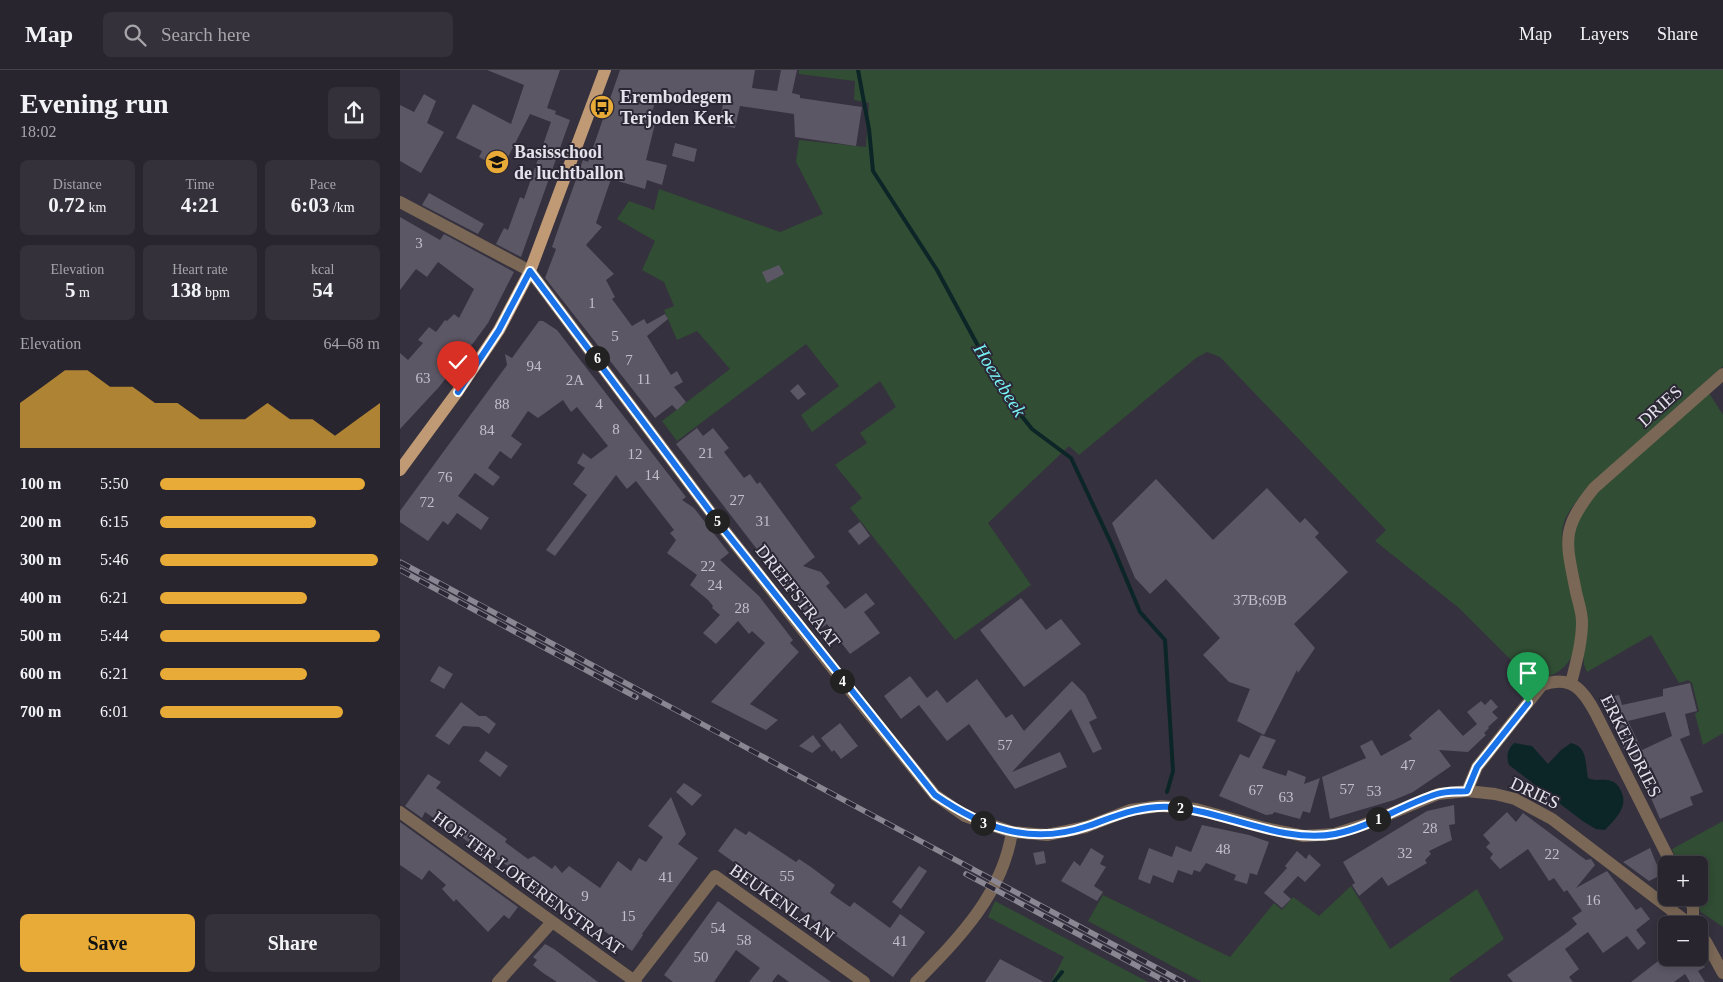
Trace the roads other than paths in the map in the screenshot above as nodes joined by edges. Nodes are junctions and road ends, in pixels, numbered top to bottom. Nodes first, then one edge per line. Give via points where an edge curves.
1 (605, 70) edge
2 (400, 202) edge
3 (530, 271) junction
4 (1723, 374) edge
5 (400, 470) edge
6 (1571, 683) junction
7 (1467, 791) junction
8 (1161, 806) joint
9 (400, 812) edge
10 (1012, 832) junction
11 (1667, 856) edge
12 (1680, 916) edge
13 (552, 922) junction
14 (1708, 946) edge
15 (1721, 964) edge
16 (634, 981) edge
17 (498, 982) edge
18 (864, 982) edge
19 (916, 982) edge

1 - 3 main road
2 - 3 street
3 - 5 main road via 499,330
3 - 10 street, DREEFSTRAAT via 721,526 935,795 965,816
4 - 6 street, DRIES via 1594,488 1569,526 1568,551 1582,621
6 - 7 street via 1542,685 1477,767
6 - 11 street, ERKENDRIES via 1584,692
7 - 8 street, DRIES via 1438,794 1363,826 1304,836 1196,809
7 - 12 street, DRIES via 1515,799 1552,819
8 - 10 street, DREEFSTRAAT via 1130,810 1069,832 1047,835
9 - 13 street, HOF TER LOKERENSTRAAT
10 - 19 street via 1006,862 980,911 960,937
13 - 16 street, HOF TER LOKERENSTRAAT
13 - 17 street
14 - 15 street
16 - 18 street, BEUKENLAAN via 714,876

